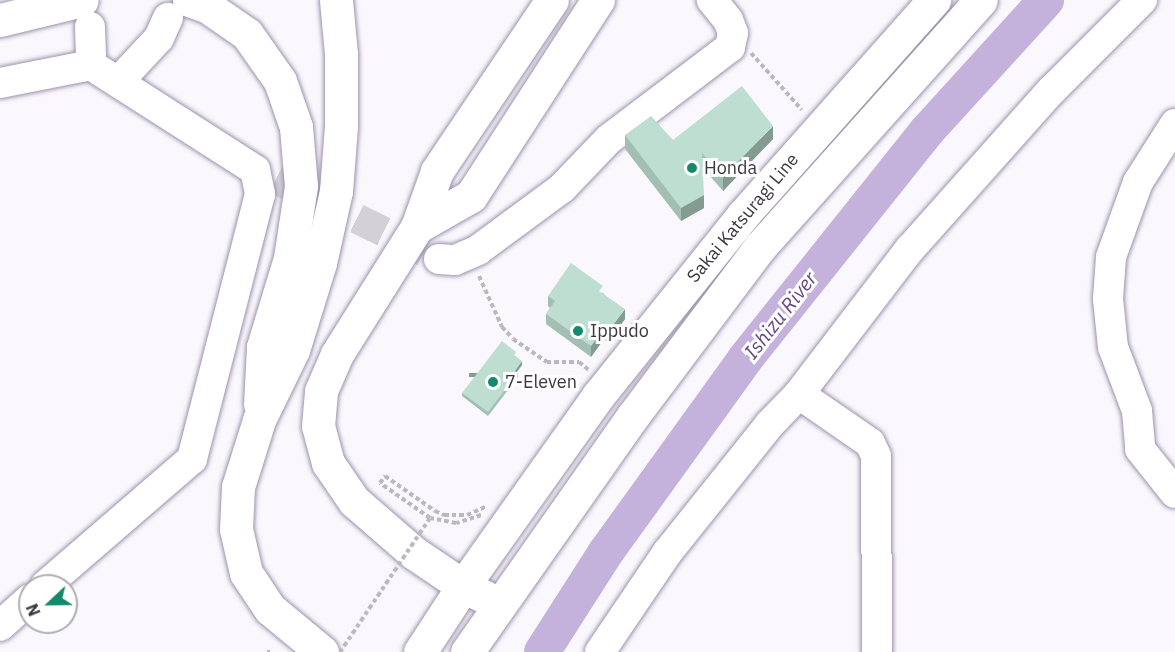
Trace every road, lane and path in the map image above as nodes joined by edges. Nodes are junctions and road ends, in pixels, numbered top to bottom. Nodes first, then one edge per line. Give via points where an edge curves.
1 (336, 0) edge
2 (552, 0) edge
3 (598, 0) edge
4 (712, 0) edge
5 (934, 0) edge
6 (981, 0) edge
7 (1142, 0) edge
8 (178, 9) edge
9 (86, 14) edge
10 (0, 20) edge
11 (733, 33) junction
12 (91, 65) junction
13 (118, 82) junction
14 (0, 83) edge
15 (1175, 124) edge
16 (819, 127) junction
17 (417, 227) junction
18 (469, 254) junction
19 (439, 260) tunnel mouth
20 (594, 374) dead end
21 (799, 394) junction
22 (259, 420) junction
23 (1175, 494) edge
24 (488, 506) dead end
25 (484, 514) dead end
26 (430, 518) junction
27 (59, 574) edge
28 (463, 586) junction
29 (500, 604) junction
30 (18, 610) edge
31 (0, 626) edge
32 (322, 652) edge
33 (340, 652) edge
34 (420, 652) edge
35 (467, 652) edge
36 (600, 652) edge
37 (877, 652) edge

1 - 22 main road via 341,126 336,192 320,263 293,350
2 - 17 main road via 436,171
3 - 17 main road via 471,196
4 - 11 street
5 - 16 main road, Sakai Katsuragi Line
6 - 29 main road, Sakai Katsuragi Line via 760,247 633,416
7 - 21 street via 1051,91 910,249
8 - 13 street via 159,38
8 - 22 main road via 208,7 247,34 280,81 296,127 301,186 290,258 263,347
9 - 10 main road
9 - 12 street
11 - 16 path
11 - 18 street via 730,47 609,139 562,188
12 - 13 street
12 - 14 street
13 - 27 street via 265,175 192,459
15 - 23 street via 1138,182 1111,257 1108,300 1113,347 1137,411 1140,449
16 - 28 main road, Sakai Katsuragi Line via 743,214 598,396
17 - 28 main road via 337,354 321,391 318,426 328,463 354,501 414,553
18 - 19 street via 455,260
18 - 20 path via 502,327 513,339 547,362 579,362
21 - 36 street via 769,425 667,553
21 - 37 street via 870,443 876,456
22 - 32 main road via 238,487 236,529 246,573 270,609
24 - 26 path via 466,515 444,514 385,476 380,483
25 - 26 path via 456,523
26 - 33 path, bridge
28 - 29 main road
28 - 34 main road, Sakai Katsuragi Line
29 - 35 main road, Sakai Katsuragi Line
30 - 31 street

